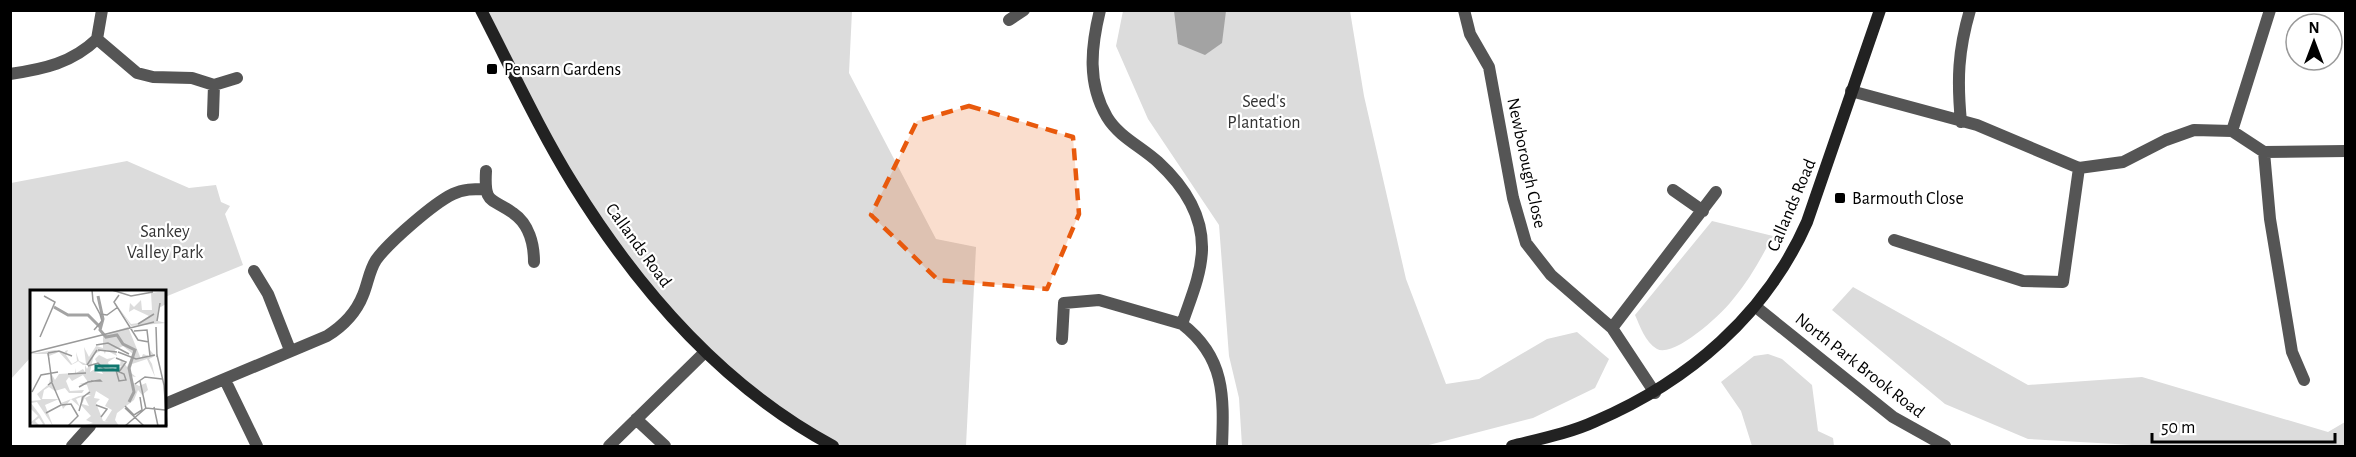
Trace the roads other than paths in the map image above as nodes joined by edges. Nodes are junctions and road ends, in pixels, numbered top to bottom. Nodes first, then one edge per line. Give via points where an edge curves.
1 (102, 10) edge
2 (481, 10) edge
3 (1024, 10) edge
4 (1464, 10) edge
5 (1880, 10) edge
6 (1970, 10) edge
7 (2270, 10) edge
8 (1098, 11) edge
9 (1009, 20) dead end
10 (97, 39) junction
11 (10, 74) edge
12 (237, 78) dead end
13 (214, 85) junction
14 (1851, 91) junction
15 (213, 115) dead end
16 (1961, 123) junction
17 (2232, 131) junction
18 (2346, 151) edge
19 (2264, 152) junction
20 (2079, 168) junction
21 (486, 171) dead end
22 (485, 189) junction
23 (1673, 190) dead end
24 (1716, 192) dead end
25 (1703, 211) junction
26 (1894, 240) dead end
27 (534, 262) dead end
28 (254, 271) dead end
29 (1756, 306) junction
30 (1182, 324) junction
31 (1612, 328) junction
32 (1062, 339) dead end
33 (290, 350) junction
34 (705, 352) junction
35 (225, 380) junction
36 (2304, 380) dead end
37 (1655, 393) junction
38 (166, 404) edge
39 (636, 419) junction
40 (89, 427) edge
41 (1519, 446) edge
42 (72, 447) edge
43 (257, 447) edge
44 (609, 447) edge
45 (665, 447) edge
46 (833, 447) edge
47 (1222, 447) edge
48 (1945, 447) edge

1 - 10 street
2 - 34 street, Callands Road via 573,183 663,308
3 - 9 street
4 - 31 street, Newborough Close via 1470,34 1488,67 1513,198 1526,243 1551,275
5 - 14 street, Callands Road
6 - 16 street via 1960,45 1957,82
7 - 17 street
8 - 30 street via 1091,63 1107,118 1120,134 1159,163 1192,202 1199,224 1200,271
10 - 11 street via 66,61
10 - 13 street via 137,72 192,78
12 - 13 street
13 - 15 street
14 - 16 street
14 - 29 street, Callands Road via 1808,222 1794,252
16 - 20 street via 1977,125
17 - 19 street
17 - 20 street via 2194,130 2123,162
18 - 19 street
19 - 36 street via 2270,219 2292,352
20 - 26 street via 2063,282 2024,281
21 - 22 street
22 - 27 street via 493,203 514,213 534,240
22 - 33 street via 455,193 439,202 377,259 363,296 341,327
23 - 25 street
24 - 25 street
25 - 31 street
28 - 33 street via 268,294
29 - 37 street, Callands Road via 1714,350
29 - 48 street, North Park Brook Road via 1893,417
30 - 32 street via 1099,300 1064,303
30 - 47 street via 1196,335 1216,365 1222,398
31 - 37 street, Newborough Close
33 - 35 street
34 - 39 street
34 - 46 street, Callands Road via 756,398
35 - 38 street
35 - 43 street
37 - 41 street, Callands Road via 1594,422
39 - 44 street
39 - 45 street
40 - 42 street

